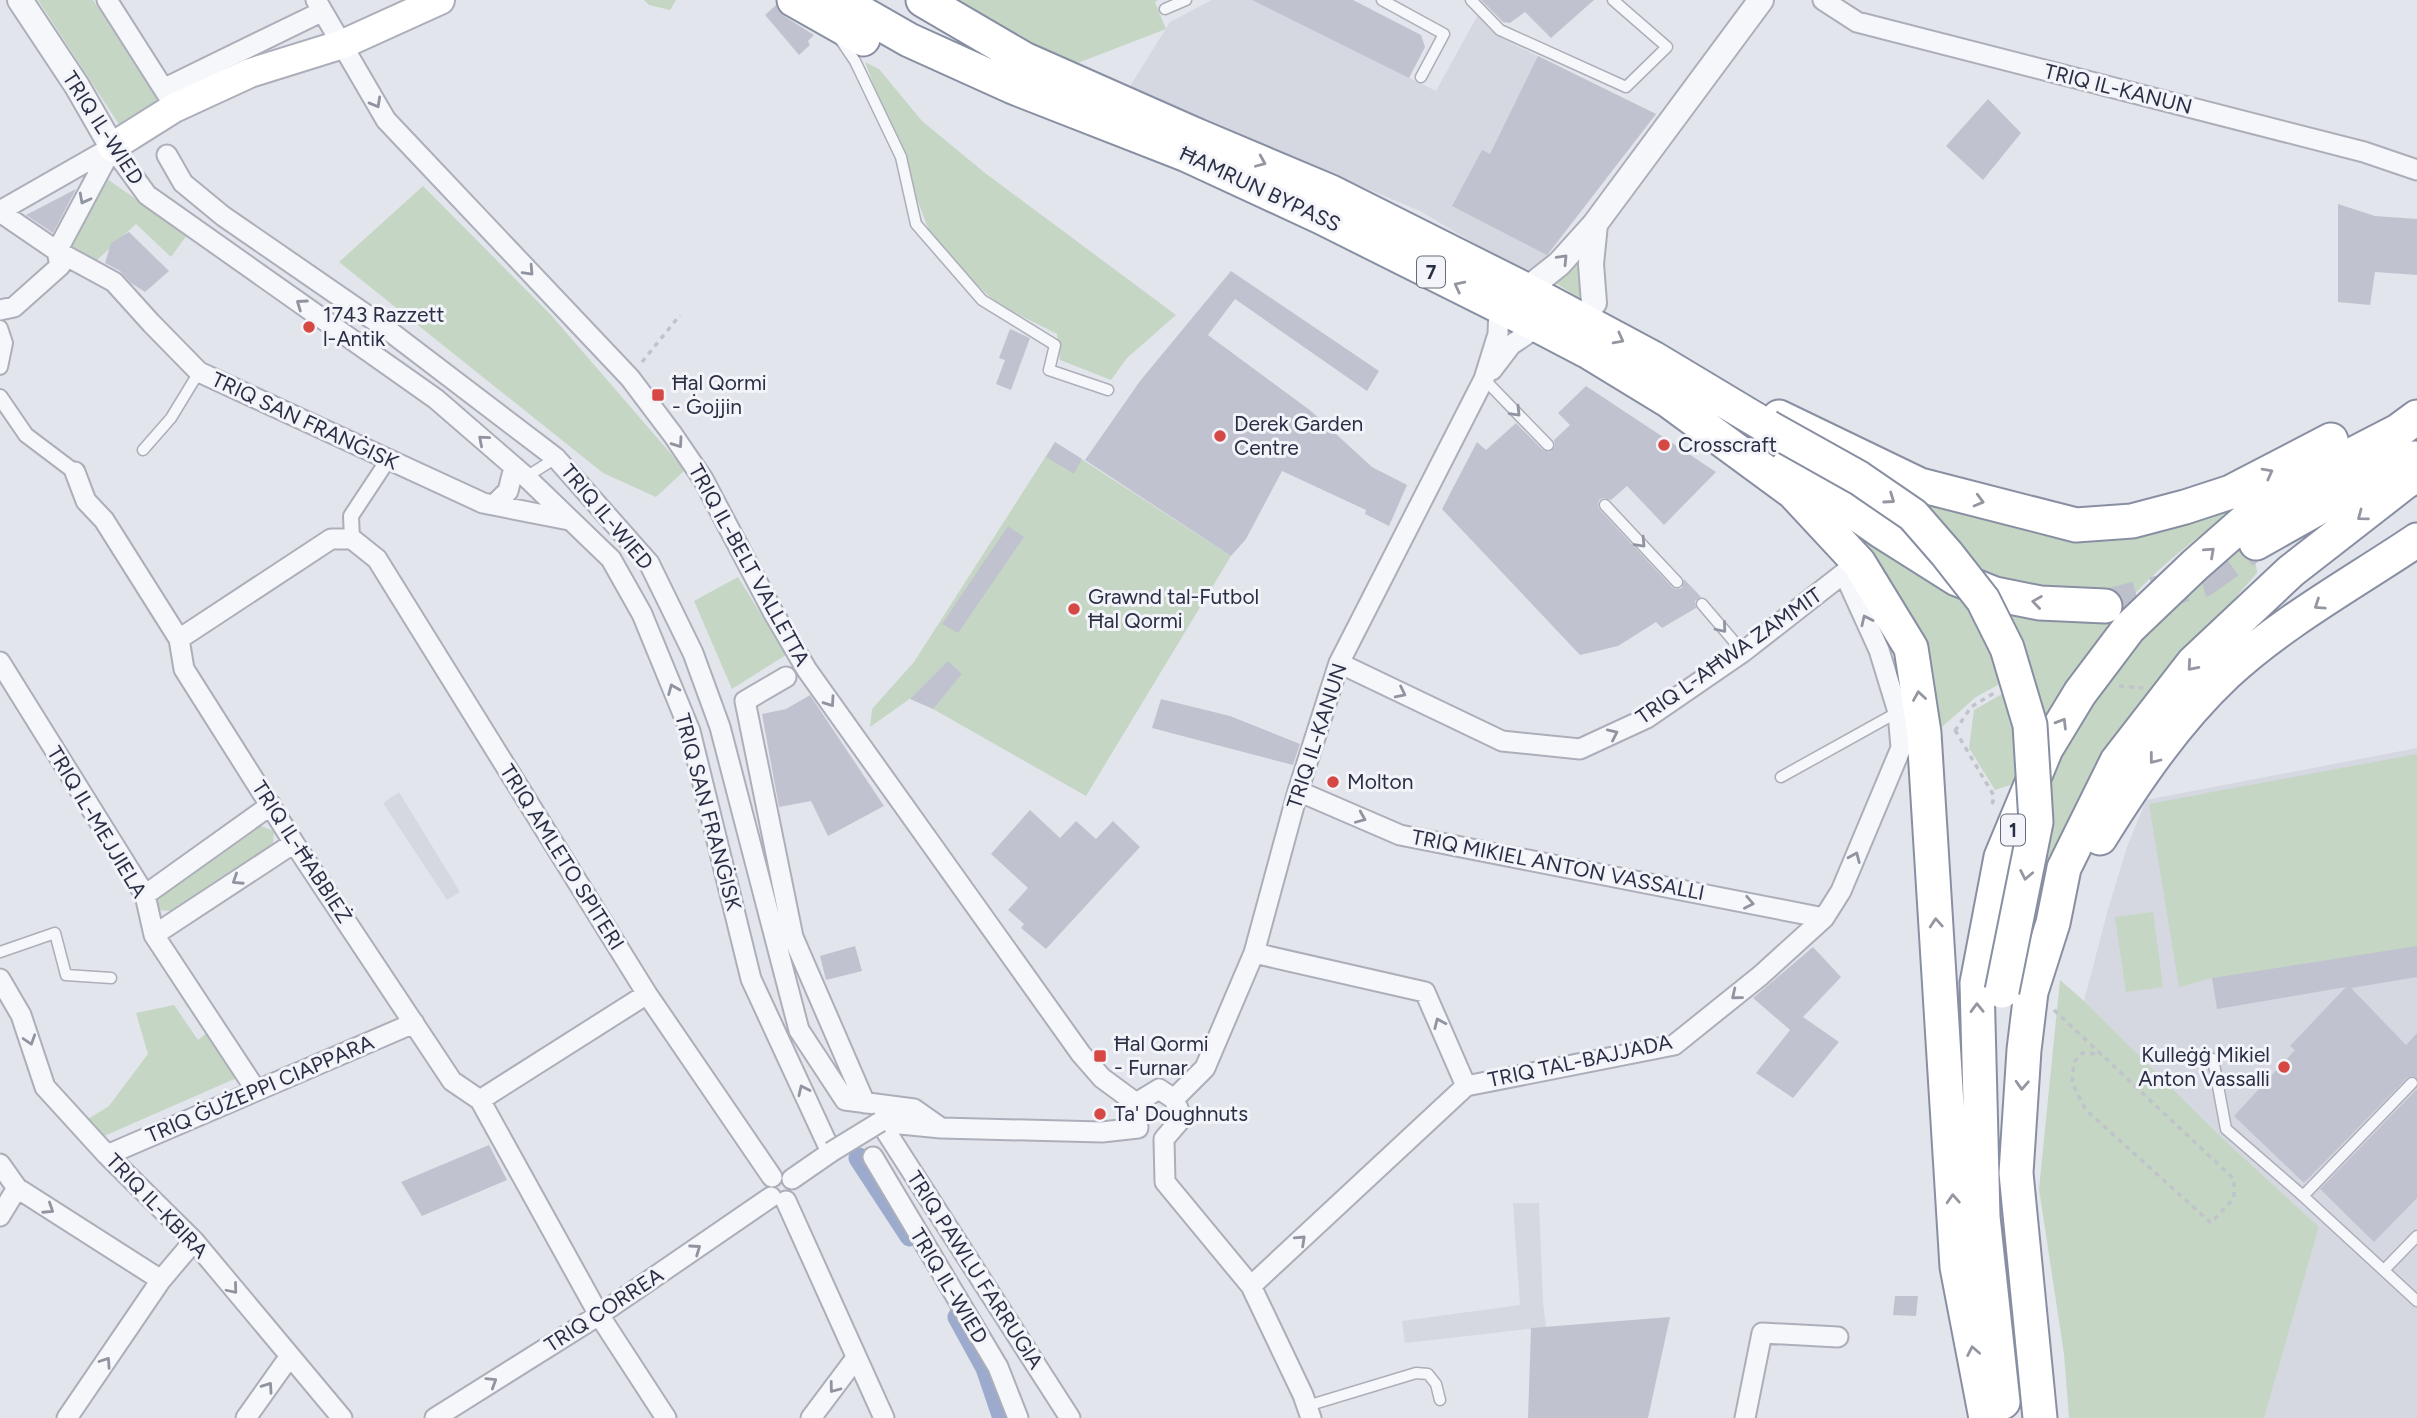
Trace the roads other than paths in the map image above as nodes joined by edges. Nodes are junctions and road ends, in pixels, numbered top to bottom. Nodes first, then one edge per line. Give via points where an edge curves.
1 (20, 0) edge
2 (107, 0) edge
3 (440, 0) edge
4 (794, 0) edge
5 (875, 0) edge
6 (1186, 0) edge
7 (1382, 0) edge
8 (1471, 0) edge
9 (1613, 0) edge
10 (1761, 0) edge
11 (1823, 0) edge
12 (318, 6) edge
13 (1165, 9) dead end
14 (840, 13) edge
15 (917, 21) edge
16 (343, 44) junction
17 (1421, 77) dead end
18 (170, 98) junction
19 (1193, 145) junction
20 (112, 147) junction
21 (167, 155) dead end
22 (2417, 170) edge
23 (0, 212) edge
24 (1595, 224) junction
25 (57, 251) junction
26 (1513, 298) junction
27 (1594, 303) dead end
28 (0, 310) edge
29 (1539, 326) junction
30 (0, 328) edge
31 (1587, 351) junction
32 (1653, 358) junction
33 (0, 367) edge
34 (199, 372) junction
35 (1484, 379) junction
36 (1108, 390) dead end
37 (0, 397) edge
38 (2417, 399) edge
39 (1669, 401) junction
40 (2417, 417) edge
41 (1548, 445) dead end
42 (143, 450) dead end
43 (2417, 457) edge
44 (556, 458) junction
45 (388, 460) junction
46 (75, 472) joint
47 (520, 472) junction
48 (2417, 475) edge
49 (494, 505) junction
50 (1605, 505) dead end
51 (569, 520) junction
52 (352, 539) junction
53 (2417, 540) edge
54 (2256, 543) tunnel mouth
55 (1844, 573) junction
56 (1677, 582) dead end
57 (1702, 604) dead end
58 (2105, 606) tunnel mouth
59 (179, 639) junction
60 (1742, 652) junction
61 (0, 662) edge
62 (1339, 663) junction
63 (786, 677) dead end
64 (6, 685) edge
65 (1898, 712) junction
66 (1781, 777) dead end
67 (1298, 791) junction
68 (271, 806) junction
69 (294, 843) junction
70 (145, 895) junction
71 (1824, 918) junction
72 (2053, 923) junction
73 (154, 936) junction
74 (0, 952) edge
75 (1254, 953) junction
76 (111, 978) dead end
77 (0, 979) edge
78 (2016, 991) junction
79 (647, 994) junction
80 (414, 1023) junction
81 (2213, 1059) dead end
82 (2412, 1083) dead end
83 (1466, 1086) junction
84 (256, 1090) junction
85 (480, 1100) junction
86 (1174, 1100) junction
87 (865, 1103) junction
88 (1136, 1103) junction
89 (880, 1122) junction
90 (941, 1128) junction
91 (1138, 1128) junction
92 (1164, 1139) junction
93 (831, 1152) junction
94 (107, 1155) junction
95 (873, 1157) dead end
96 (0, 1164) edge
97 (16, 1188) junction
98 (776, 1192) junction
99 (2304, 1196) junction
100 (0, 1216) edge
101 (2417, 1236) edge
102 (194, 1241) junction
103 (2384, 1270) junction
104 (161, 1280) junction
105 (1251, 1286) junction
106 (2417, 1301) edge
107 (599, 1315) junction
108 (1838, 1337) dead end
109 (290, 1356) junction
110 (856, 1357) junction
111 (1440, 1400) dead end
112 (2039, 1407) edge
113 (1309, 1412) edge
114 (661, 1416) edge
115 (67, 1418) edge
116 (246, 1418) edge
117 (342, 1418) edge
118 (435, 1418) edge
119 (811, 1418) edge
120 (884, 1418) edge
121 (1018, 1418) edge
122 (1070, 1418) edge
123 (1745, 1418) edge
124 (1986, 1418) edge
125 (2004, 1418) edge

1 - 20 street, TRIQ IL-WIED
2 - 18 street
3 - 16 main road
4 - 14 highway
5 - 15 highway, ĦAMRUN BYPASS / 7
6 - 13 lane
7 - 17 lane via 1444,34
8 - 9 lane via 1500,30 1626,87 1667,47
10 - 24 street
11 - 22 street, TRIQ IL-KANUN via 1857,22 2364,152
12 - 16 street, TRIQ IL-BELT VALLETTA
12 - 18 street
14 - 15 highway, ĦAMRUN BYPASS / 7
14 - 19 highway via 901,60 1006,105
14 - 36 lane via 836,33 855,61 901,157 916,224 982,300 1055,345 1049,370
15 - 19 highway, ĦAMRUN BYPASS / 7 via 1013,87
16 - 18 main road
16 -> 88 street, TRIQ IL-BELT VALLETTA via 386,120 630,377 703,479 815,681 1081,1054 1102,1078
18 - 20 main road
19 - 26 highway, ĦAMRUN BYPASS / 7 via 1321,217
20 - 23 street
20 -> 25 street
47 -> 20 street, TRIQ IL-WIED via 436,399 147,195
21 - 44 street, TRIQ IL-WIED via 183,183 223,216 384,327
23 - 25 street, TRIQ SAN FRANĠISK
26 -> 24 street via 1559,264
24 - 27 street
25 - 28 street via 60,266 14,307
25 - 34 street, TRIQ SAN FRANĠISK via 114,282
26 - 29 highway, ĦAMRUN BYPASS / 7
26 -> 32 highway, ĦAMRUN BYPASS / 7
26 - 35 street, TRIQ IL-KANUN
29 - 31 highway, ĦAMRUN BYPASS / 7
29 - 35 street, TRIQ IL-KANUN via 1511,345
30 - 33 street via 5,343
31 - 39 highway, ĦAMRUN BYPASS / 7
31 - 55 highway via 1657,410 1776,492
32 -> 38 highway via 1920,485 2076,525 2132,521 2231,492
32 -> 78 highway, bridge via 1859,478 1913,515 1983,600 2007,648 2030,725 2036,822
34 - 42 lane via 172,418
34 - 45 street, TRIQ SAN FRANĠISK
35 -> 41 lane
35 - 62 street, TRIQ IL-KANUN
37 - 46 street, TRIQ IL-ĦABBIEŻ via 26,435
58 -> 39 highway via 2040,603 1994,594 1957,579 1747,437
124 -> 39 highway via 1957,1267 1924,733 1911,648 1859,563 1793,492
125 -> 40 highway, 1 via 1983,1217 1976,983 2001,857 2046,748 2129,628 2245,521 2307,478
43 - 54 highway
44 - 47 lane
44 - 87 street, TRIQ IL-WIED via 649,563 693,653 720,727 799,1030 845,1100
45 - 49 street, TRIQ SAN FRANĠISK
45 - 52 street via 351,516
46 - 59 street, TRIQ IL-ĦABBIEŻ via 86,501 104,520
47 - 49 street
47 - 51 street, TRIQ IL-WIED
48 -> 72 highway via 2291,571 2193,663 2117,761 2064,868
49 - 51 street, TRIQ SAN FRANĠISK
50 -> 56 lane
93 -> 51 street, TRIQ SAN FRANĠISK via 751,979 690,731 642,614 611,559
52 - 59 street via 331,539
52 - 79 street, TRIQ AMLETO SPITERI via 377,559
53 -> 72 highway via 2274,635 2225,675 2133,785
55 - 60 street, TRIQ L-AĦWA ZAMMIT
65 -> 55 street, TRIQ TAL-BAJJADA via 1880,650
57 -> 60 lane
59 - 68 street, TRIQ IL-ĦABBIEŻ via 184,669
62 -> 60 street, TRIQ L-AĦWA ZAMMIT via 1502,741 1580,750 1647,718
61 - 64 street, TRIQ IL-MEJJIELA
62 - 67 street, TRIQ IL-KANUN
63 - 87 street via 745,701 793,937
64 - 70 street, TRIQ IL-MEJJIELA
65 - 66 lane
71 -> 65 street, TRIQ TAL-BAJJADA via 1841,891 1901,748
67 -> 71 street, TRIQ MIKIEL ANTON VASSALLI via 1401,835
67 - 75 street, TRIQ IL-KANUN
68 - 69 street, TRIQ IL-ĦABBIEŻ
68 - 70 street
69 -> 73 street
69 - 80 street, TRIQ IL-ĦABBIEŻ
70 - 73 street, TRIQ IL-MEJJIELA
71 -> 83 street, TRIQ TAL-BAJJADA via 1674,1045
72 - 78 highway
73 - 84 street, TRIQ IL-MEJJIELA
74 - 76 lane via 55,933 66,975
83 -> 75 street via 1425,992
75 - 86 street, TRIQ IL-KANUN via 1205,1068
77 -> 94 street, TRIQ IL-KBIRA via 21,1015 45,1087
78 -> 112 highway via 1992,1108 1992,1167 2010,1311
79 - 85 street
79 - 98 street, TRIQ AMLETO SPITERI
80 - 84 street, TRIQ ĠUŻEPPI CIAPPARA
80 - 85 street, TRIQ IL-ĦABBIEŻ via 452,1081
81 - 99 lane via 2226,1129
82 - 99 lane
105 -> 83 street, TRIQ TAL-BAJJADA
84 - 94 street, TRIQ ĠUŻEPPI CIAPPARA
85 - 107 street, TRIQ IL-ĦABBIEŻ
86 - 88 street via 1159,1089
86 - 92 street via 1182,1118
87 - 90 street, TRIQ IL-WIED via 914,1109
88 - 91 street
89 - 90 street
89 - 93 street, bridge
89 - 122 street, TRIQ PAWLU FARRUGIA
90 - 91 street via 1102,1132
91 - 92 street
92 - 105 street via 1165,1182
93 - 98 street via 792,1179 782,1174
94 - 102 street, TRIQ IL-KBIRA
95 - 121 street, TRIQ IL-WIED via 998,1367
96 - 97 street
97 - 100 street
97 -> 104 street
107 -> 98 street, TRIQ CORREA
98 - 110 street, TRIQ AMLETO SPITERI
99 - 103 lane
101 - 103 lane
102 - 104 street
102 -> 109 street, TRIQ IL-KBIRA
103 - 106 lane
115 -> 104 street
105 - 113 street
107 - 114 street, TRIQ IL-ĦABBIEŻ
118 -> 107 street, TRIQ CORREA
108 - 123 street via 1762,1333
116 -> 109 street
109 - 117 street, TRIQ IL-KBIRA
110 -> 119 street
110 - 120 street, TRIQ AMLETO SPITERI
111 - 113 lane via 1428,1374 1416,1373

